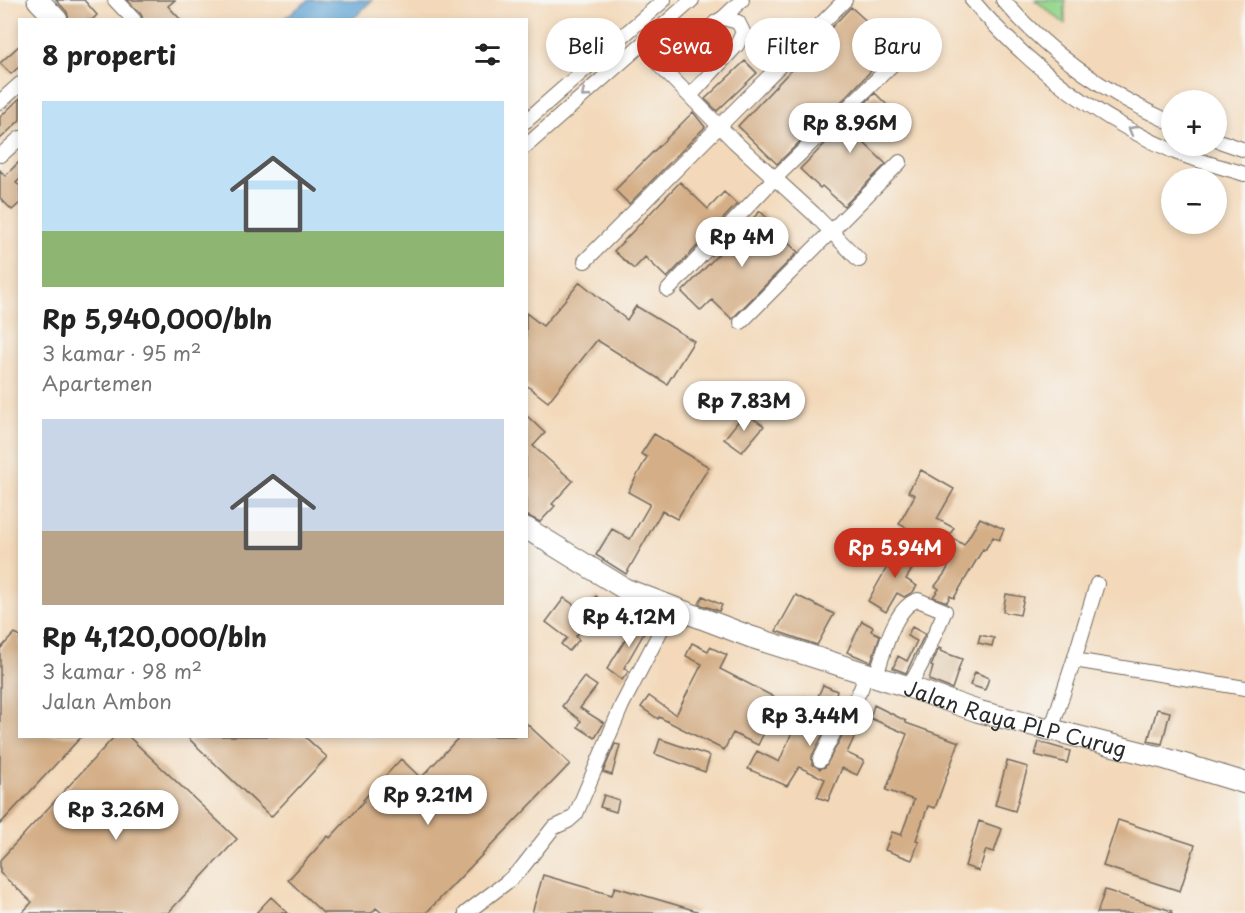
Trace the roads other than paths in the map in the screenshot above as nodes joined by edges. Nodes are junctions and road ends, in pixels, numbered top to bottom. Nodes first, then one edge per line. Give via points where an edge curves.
1 (38, 0) edge
2 (116, 0) edge
3 (664, 0) edge
4 (692, 0) edge
5 (742, 0) edge
6 (844, 0) edge
7 (972, 0) edge
8 (1004, 0) edge
9 (55, 18) edge
10 (132, 18) edge
11 (723, 18) edge
12 (733, 21) edge
13 (733, 49) edge
14 (666, 72) edge
15 (712, 72) edge
16 (885, 72) edge
17 (18, 86) edge
18 (690, 96) junction
19 (0, 102) edge
20 (531, 117) edge
21 (1161, 118) edge
22 (719, 127) junction
23 (547, 128) junction
24 (18, 140) edge
25 (528, 144) edge
26 (1227, 144) edge
27 (1245, 150) edge
28 (1, 155) edge
29 (900, 162) dead end
30 (1245, 174) edge
31 (775, 178) junction
32 (830, 231) junction
33 (859, 260) dead end
34 (585, 261) dead end
35 (668, 290) dead end
36 (741, 322) dead end
37 (528, 529) edge
38 (1097, 584) dead end
39 (673, 607) junction
40 (1074, 660) junction
41 (871, 675) junction
42 (909, 687) junction
43 (1245, 688) edge
44 (1048, 728) junction
45 (820, 760) dead end
46 (1245, 783) edge
47 (466, 913) edge

1 - 9 main road
2 - 10 street
3 - 20 street
4 -> 23 street
5 - 11 street
6 - 22 street
30 -> 7 street via 1177,152 1083,102 1040,70
8 - 21 street via 1056,51 1096,82
12 - 13 street via 743,32
14 - 18 street
15 - 18 street
16 - 31 street
17 - 19 street
18 - 22 street
20 - 23 street
22 - 31 street
22 - 34 street
23 - 25 street
24 - 28 street
26 - 27 street
29 - 32 street
31 - 32 street
31 - 35 street
32 - 33 street
32 - 36 street
37 - 39 main road, Jalan Raya PLP Curug via 625,589
38 - 40 street
39 - 41 main road, Jalan Raya PLP Curug via 751,637
39 - 47 street via 622,705 576,814 553,828 521,869
40 - 43 street
40 - 44 street
41 - 42 main road, Jalan Raya PLP Curug
41 - 42 street via 898,617 918,600 945,611
41 - 45 street via 838,724
42 - 44 main road, Jalan Raya PLP Curug via 977,711
44 - 46 main road, Jalan Raya PLP Curug

